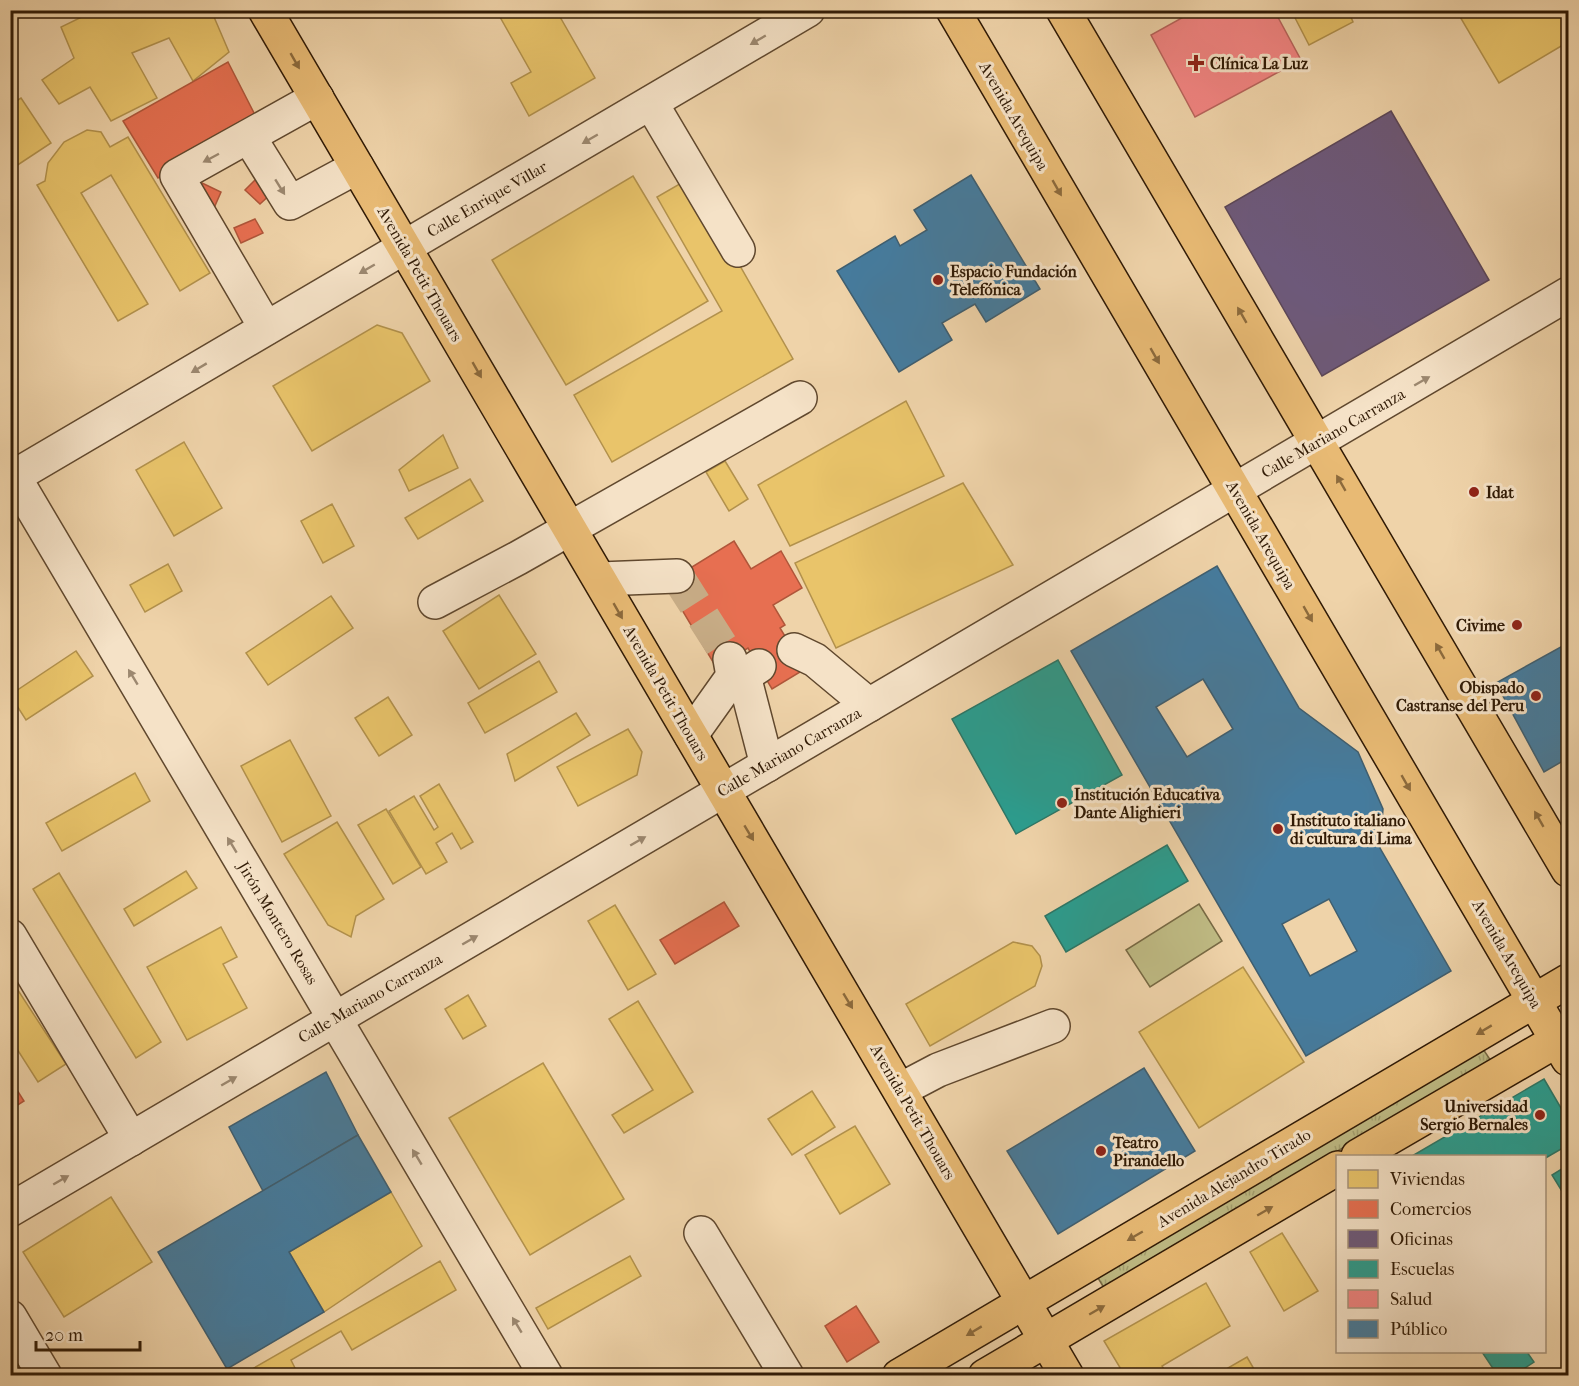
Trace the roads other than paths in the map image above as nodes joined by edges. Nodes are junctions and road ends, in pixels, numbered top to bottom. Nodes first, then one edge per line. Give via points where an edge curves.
1 (265, 10) edge
2 (808, 10) edge
3 (952, 10) edge
4 (1063, 10) edge
5 (317, 98) junction
6 (651, 103) junction
7 (249, 137) junction
8 (357, 167) junction
9 (404, 248) junction
10 (738, 250) dead end
11 (1569, 294) edge
12 (266, 328) junction
13 (800, 398) dead end
14 (1317, 442) junction
15 (12, 475) edge
16 (1235, 490) junction
17 (570, 529) junction
18 (677, 576) dead end
19 (600, 579) junction
20 (435, 602) dead end
21 (794, 650) dead end
22 (869, 705) junction
23 (691, 735) junction
24 (767, 765) junction
25 (724, 790) junction
26 (1569, 870) edge
27 (10, 936) edge
28 (1569, 981) edge
29 (1534, 1001) junction
30 (335, 1019) junction
31 (1053, 1026) dead end
32 (1565, 1045) edge
33 (900, 1090) junction
34 (131, 1139) junction
35 (1360, 1155) edge
36 (1336, 1169) edge
37 (10, 1210) edge
38 (701, 1233) dead end
39 (1024, 1301) junction
40 (10, 1317) edge
41 (1046, 1340) junction
42 (45, 1376) edge
43 (546, 1376) edge
44 (787, 1376) edge
45 (899, 1376) edge
46 (985, 1376) edge
47 (1067, 1376) edge

1 -> 5 main road, Avenida Petit Thouars
2 -> 6 street, Calle Enrique Villar
3 -> 16 main road, Avenida Arequipa
14 -> 4 main road
5 - 7 street
5 - 8 main road, Avenida Petit Thouars
6 -> 9 street, Calle Enrique Villar
6 - 10 street
7 -> 8 street via 290,203
7 -> 12 street via 177,176
8 - 9 main road, Avenida Petit Thouars
9 -> 12 street, Calle Enrique Villar
9 -> 17 main road, Avenida Petit Thouars
14 -> 11 street, Calle Mariano Carranza
12 -> 15 street, Calle Enrique Villar
13 - 17 street
14 - 16 street, Calle Mariano Carranza
26 -> 14 main road
30 -> 15 street, Jirón Montero Rosas
16 - 22 street, Calle Mariano Carranza
16 -> 29 main road, Avenida Arequipa
17 - 19 main road, Avenida Petit Thouars
17 - 20 street
18 - 19 street
19 -> 23 main road, Avenida Petit Thouars
21 - 22 street via 815,660
22 - 24 street, Calle Mariano Carranza
23 - 24 street via 741,669
23 - 25 main road, Avenida Petit Thouars
24 - 25 street, Calle Mariano Carranza
30 -> 25 street, Calle Mariano Carranza
25 -> 33 main road, Avenida Petit Thouars
27 - 34 street
28 - 29 main road, Avenida Alejandro Tirado
29 - 32 main road, Avenida Arequipa
29 -> 39 main road, Avenida Alejandro Tirado
34 -> 30 street, Calle Mariano Carranza
43 -> 30 street, Jirón Montero Rosas
31 - 33 street via 938,1070
32 - 35 main road
33 - 39 main road, Avenida Petit Thouars
37 -> 34 street, Calle Mariano Carranza
41 -> 36 main road
38 - 44 street
39 - 41 main road, Avenida Petit Thouars
39 -> 45 main road, Avenida Alejandro Tirado
40 - 42 street
41 - 46 main road
41 - 47 main road, Avenida Petit Thouars

